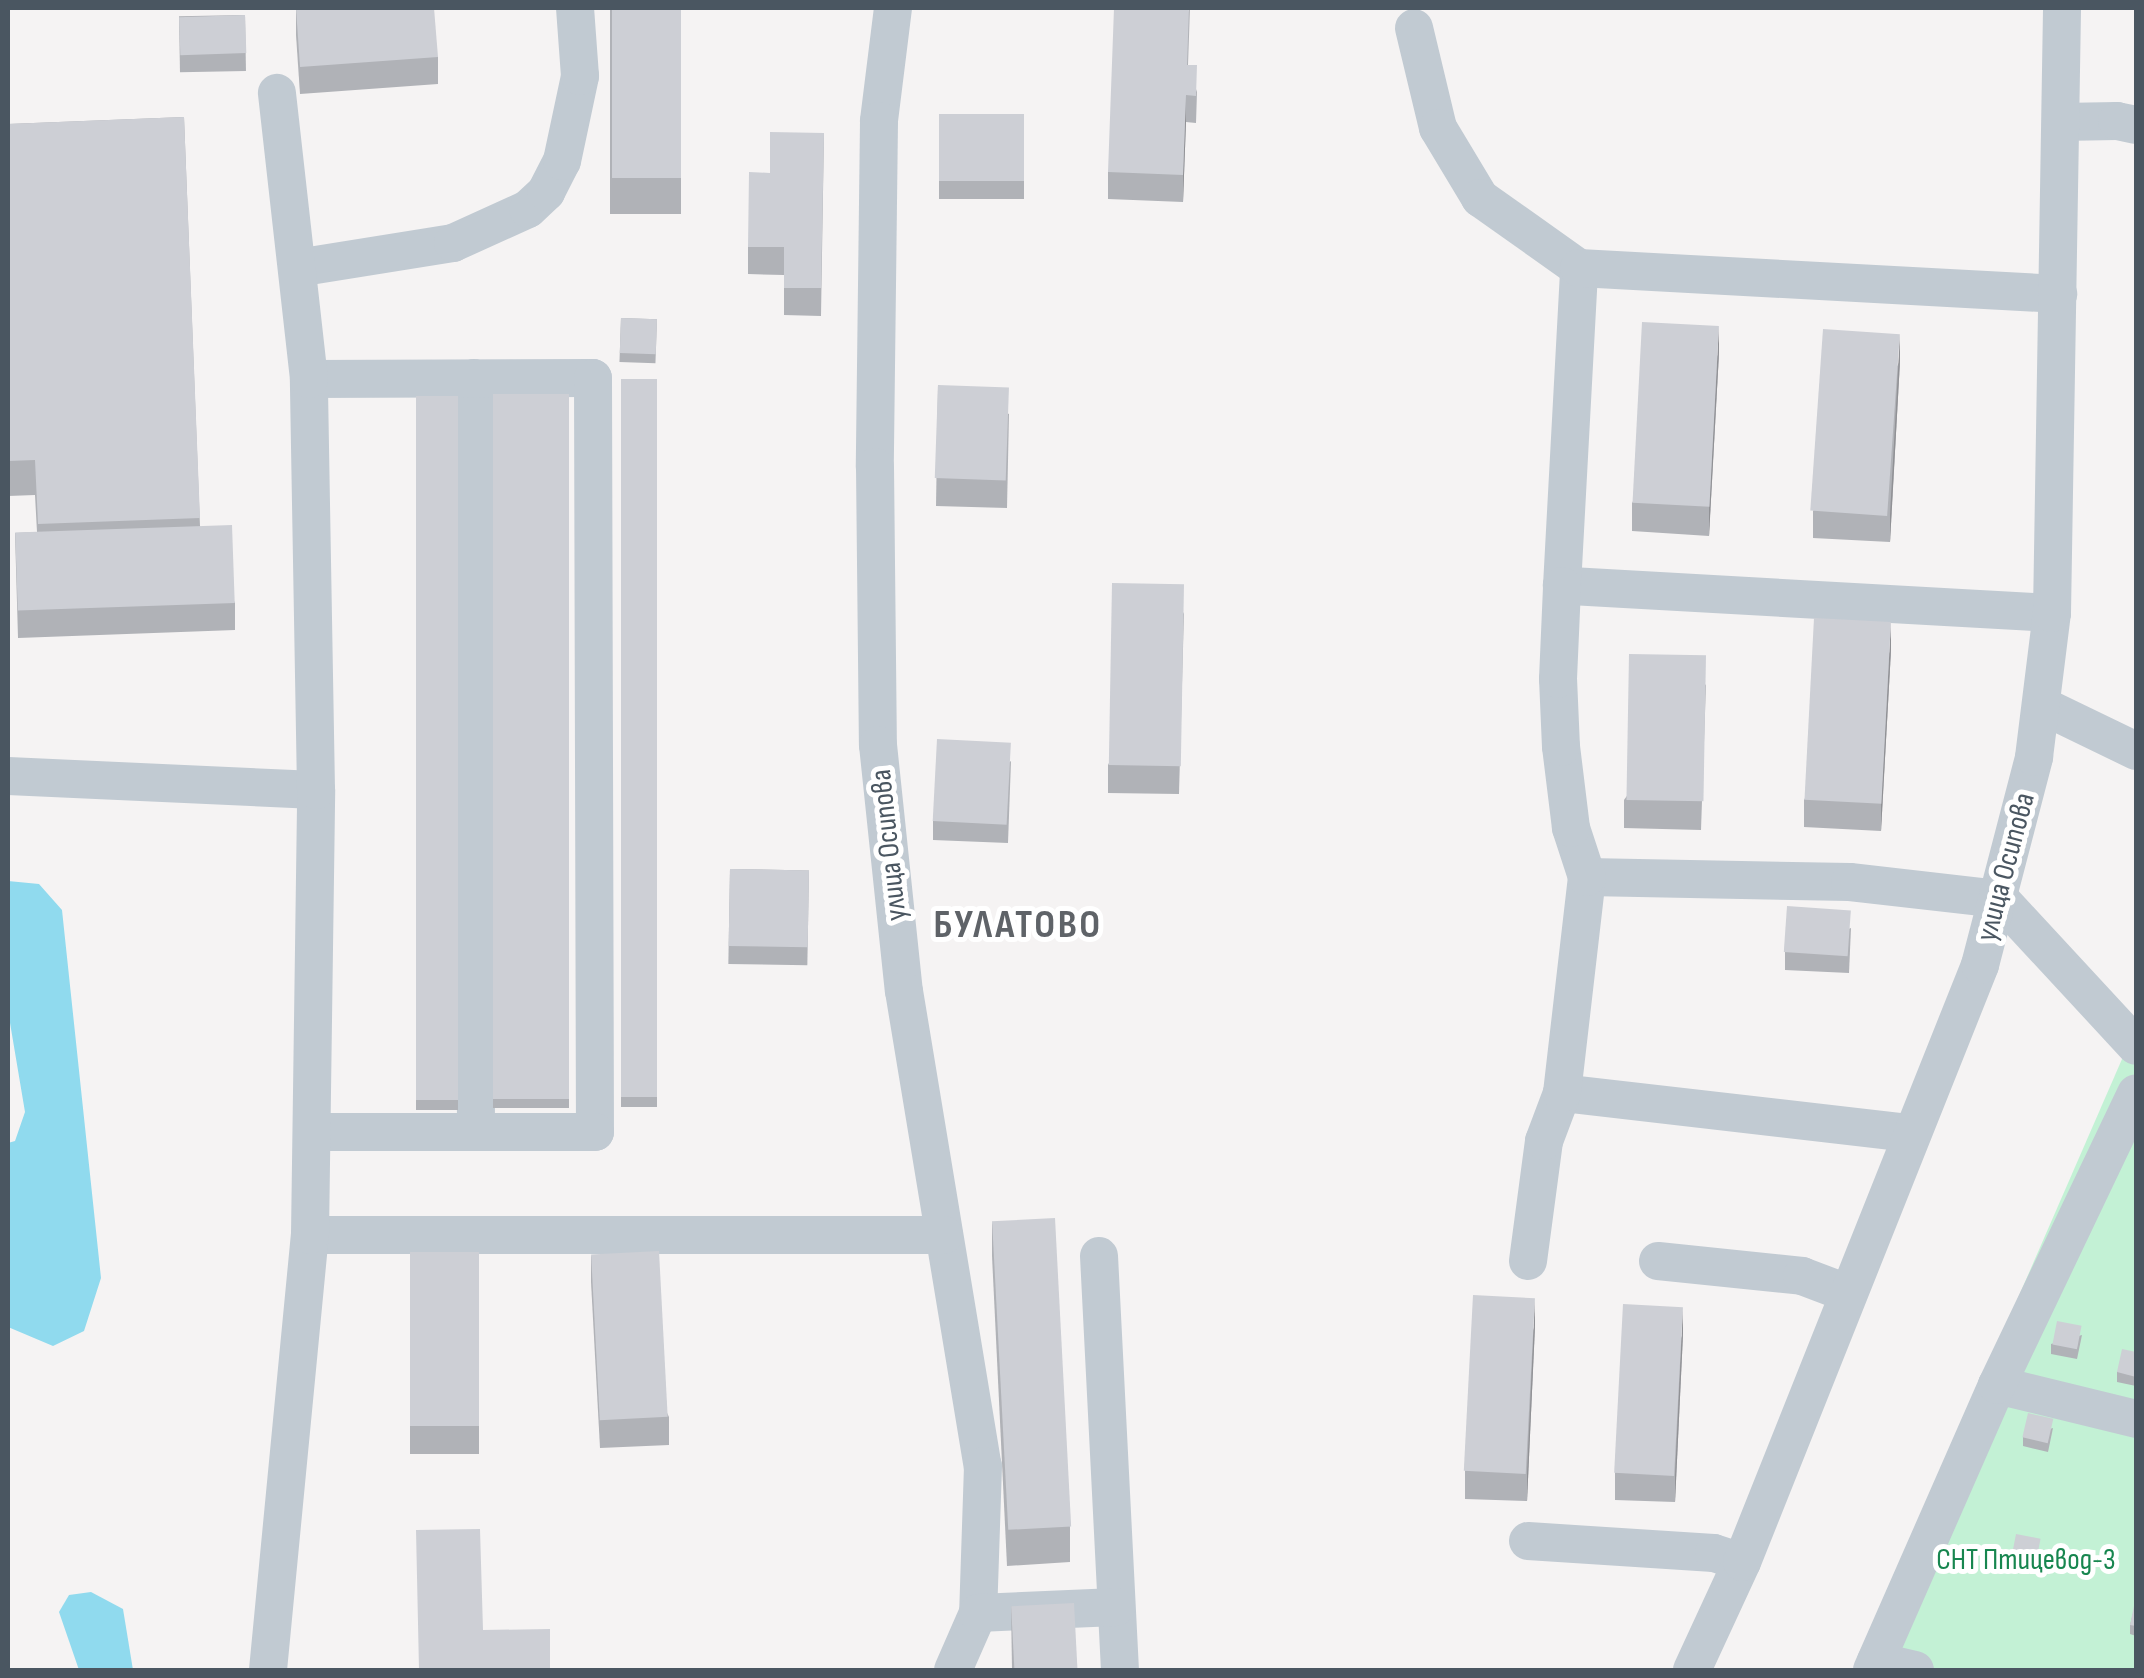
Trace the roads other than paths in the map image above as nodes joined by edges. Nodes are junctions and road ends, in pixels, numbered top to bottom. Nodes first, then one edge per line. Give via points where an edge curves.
1 (575, 8) edge
2 (894, 8) edge
3 (2062, 8) edge
4 (1414, 28) dead end
5 (277, 93) dead end
6 (2061, 122) junction
7 (2136, 125) edge
8 (297, 268) junction
9 (1580, 268) junction
10 (2058, 294) junction
11 (474, 378) junction
12 (310, 379) junction
13 (1562, 586) junction
14 (2052, 613) junction
15 (2041, 705) junction
16 (2136, 751) edge
17 (8, 776) edge
18 (316, 790) junction
19 (1587, 877) junction
20 (2000, 899) junction
21 (2136, 1046) edge
22 (1562, 1094) junction
23 (2136, 1094) edge
24 (313, 1132) junction
25 (476, 1132) junction
26 (1910, 1133) junction
27 (310, 1235) junction
28 (944, 1235) junction
29 (1099, 1256) dead end
30 (1528, 1261) dead end
31 (1658, 1261) dead end
32 (1847, 1293) junction
33 (1998, 1385) junction
34 (2136, 1419) edge
35 (1528, 1541) dead end
36 (1742, 1562) junction
37 (1116, 1607) junction
38 (978, 1614) junction
39 (1874, 1666) edge
40 (268, 1670) edge
41 (953, 1670) edge
42 (1120, 1670) edge
43 (1692, 1670) edge
44 (1915, 1670) edge

1 - 8 street via 580,76 562,160 546,192 528,209 454,244
2 - 28 street, улица Осипова via 879,121 878,745 904,990
3 - 6 street, улица Осипова
4 - 9 street via 1438,128 1480,198
5 - 8 street
6 - 7 street
6 - 10 street, улица Осипова
8 - 12 street
9 - 10 street
9 - 13 street
10 - 14 street, улица Осипова
11 - 12 street
11 - 25 street
11 - 25 street via 593,378 595,1132
12 - 18 street
13 - 14 street
13 - 19 street via 1562,746 1571,828
14 - 15 street, улица Осипова
15 - 16 street
15 - 20 street, улица Осипова
17 - 18 street
18 - 24 street
19 - 20 street via 1850,882
19 - 22 street
20 - 21 street
20 - 26 street, улица Осипова via 1980,965
22 - 26 street
22 - 30 street via 1544,1141
23 - 33 street
24 - 25 street
24 - 27 street
26 - 32 street, улица Осипова
27 - 28 street
27 - 40 street
28 - 38 street, улица Осипова via 983,1466
29 - 37 street
31 - 32 street via 1802,1276
32 - 36 street, улица Осипова
33 - 34 street
33 - 39 street
35 - 36 street via 1714,1554
36 - 43 street, улица Осипова
37 - 38 street
37 - 42 street
38 - 41 street, улица Осипова
39 - 44 street

